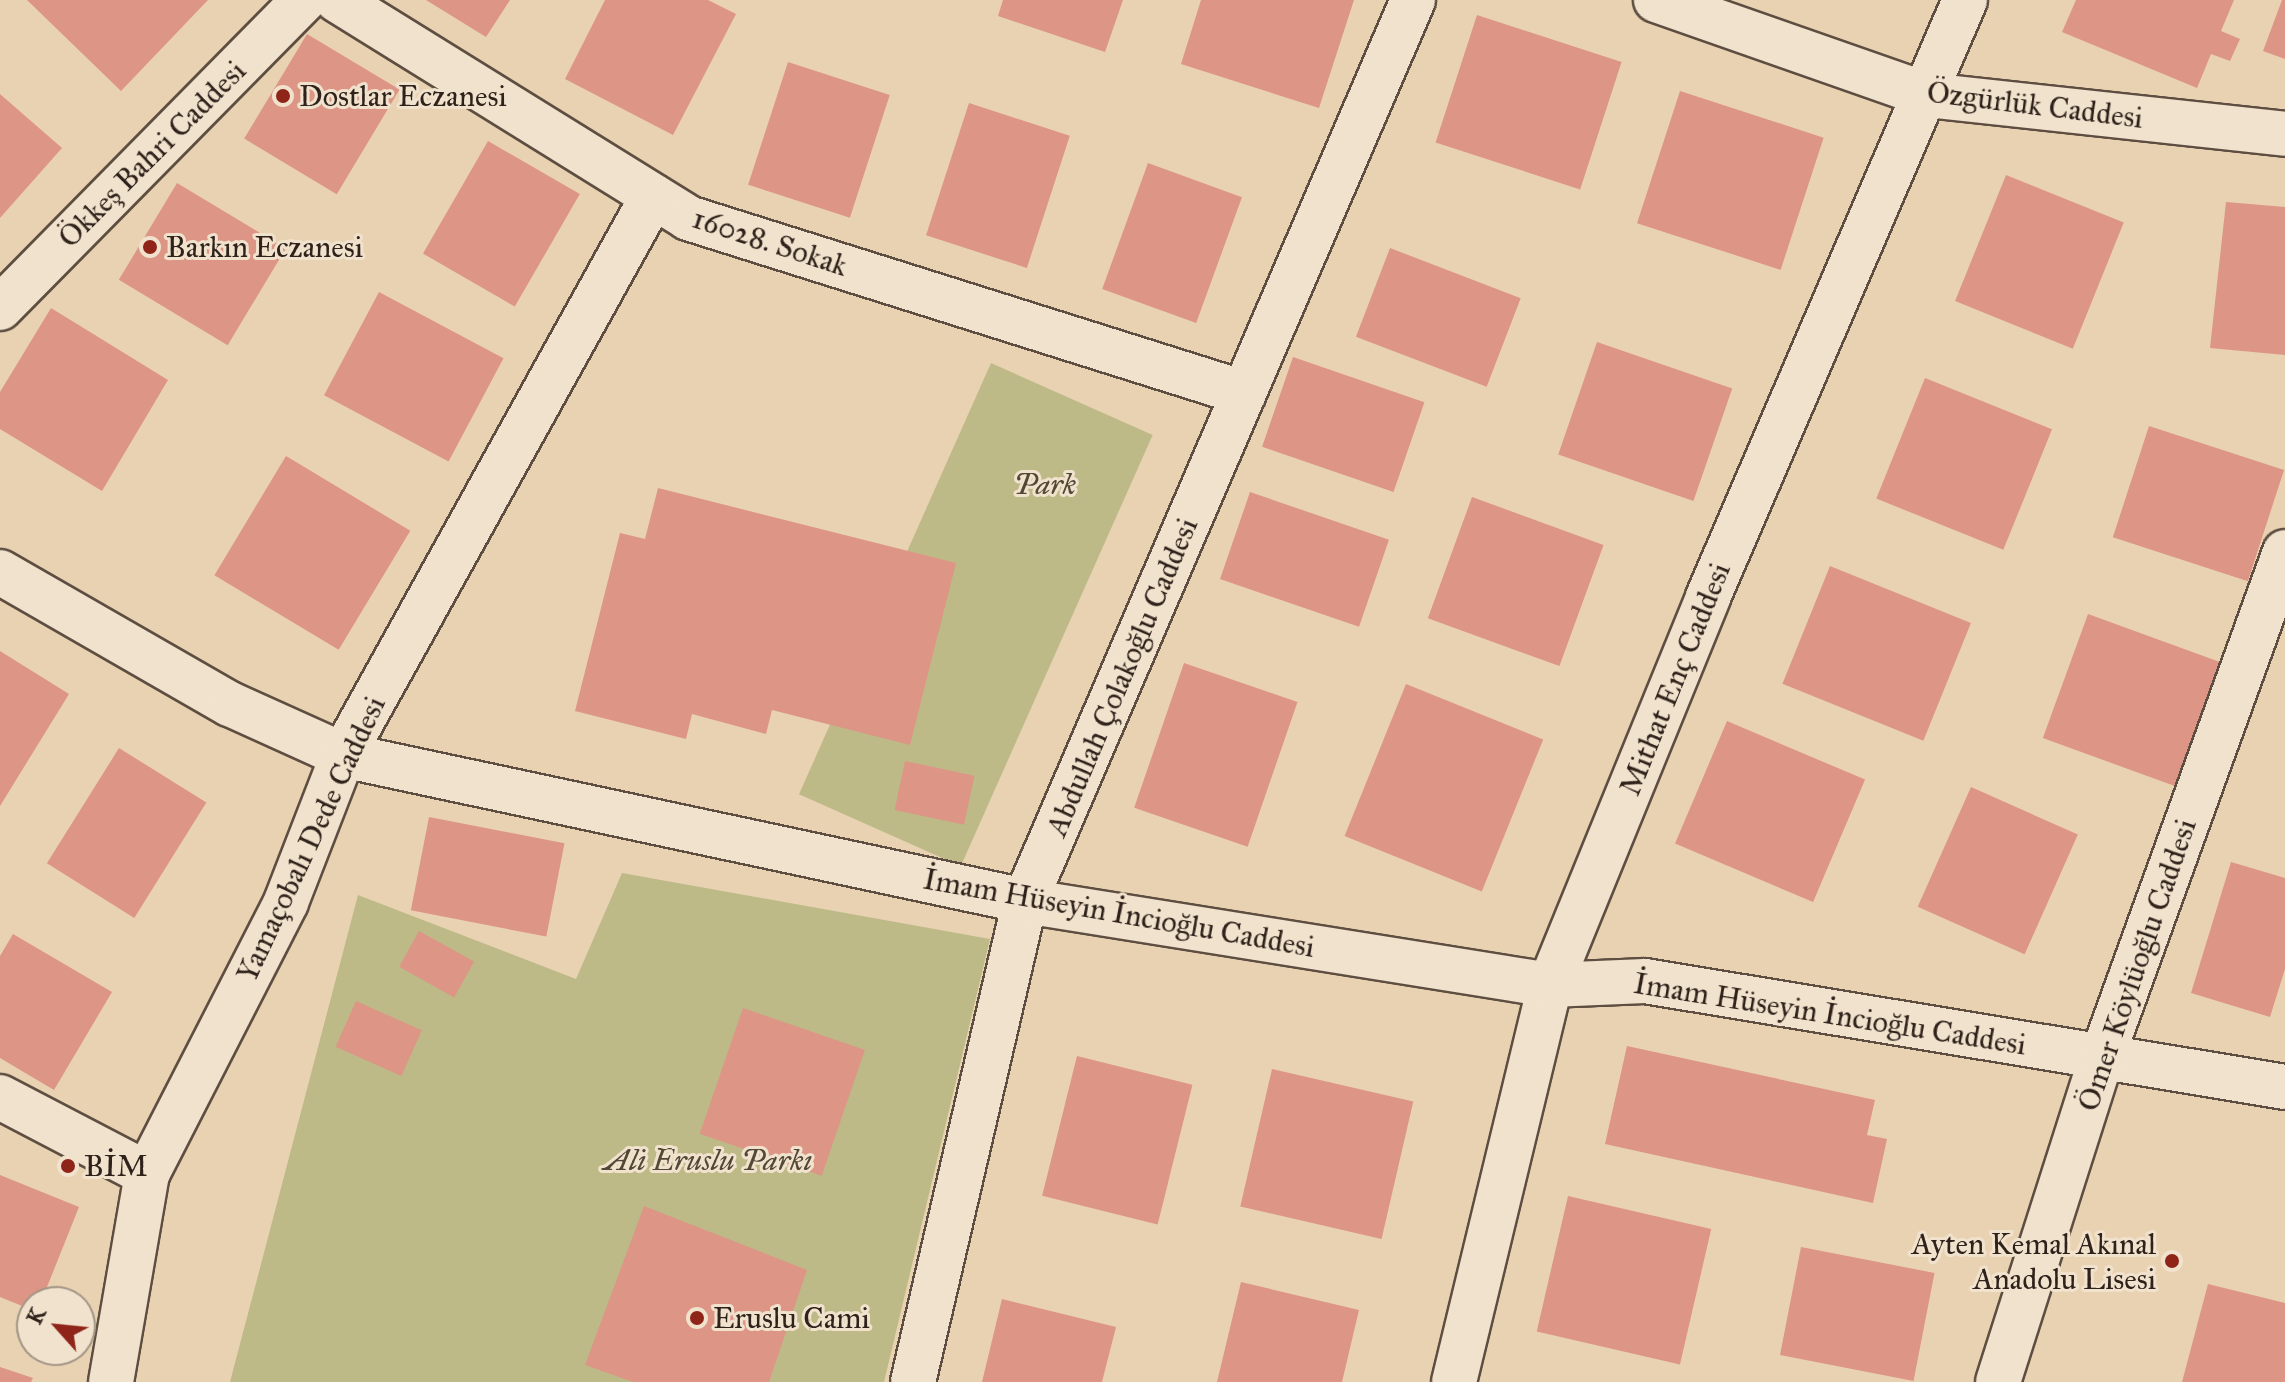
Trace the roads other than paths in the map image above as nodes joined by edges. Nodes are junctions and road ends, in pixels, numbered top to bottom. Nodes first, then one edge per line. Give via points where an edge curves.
1 (304, 0) edge
2 (337, 0) edge
3 (1413, 0) edge
4 (1656, 0) edge
5 (1965, 0) edge
6 (1927, 95) junction
7 (2285, 134) edge
8 (653, 196) junction
9 (0, 308) edge
10 (1244, 393) junction
11 (2285, 552) edge
12 (0, 572) edge
13 (2276, 606) edge
14 (343, 755) junction
15 (1025, 901) junction
16 (1550, 985) junction
17 (2102, 1057) junction
18 (2285, 1087) edge
19 (0, 1097) edge
20 (147, 1174) junction
21 (111, 1382) edge
22 (913, 1382) edge
23 (1454, 1382) edge
24 (1998, 1382) edge

1 - 9 street, Ökkeş Bahri Caddesi
2 - 8 street, 16028. Sokak
3 - 10 street, Abdullah Çolakoğlu Caddesi
4 - 6 street, Özgürlük Caddesi
5 - 6 street, Mithat Enç Caddesi
6 - 7 street, Özgürlük Caddesi
6 - 16 street, Mithat Enç Caddesi via 1708,597
8 - 10 street, 16028. Sokak via 688,218
8 - 14 street, Yamaçobalı Dede Caddesi
10 - 15 street, Abdullah Çolakoğlu Caddesi
11 - 13 street, Ömer Köylüoğlu Caddesi
12 - 14 street, İmam Hüseyin İncioğlu Caddesi via 230,704
13 - 17 street, Ömer Köylüoğlu Caddesi
14 - 15 street, İmam Hüseyin İncioğlu Caddesi
14 - 20 street, Yamaçobalı Dede Caddesi via 286,902
15 - 16 street, İmam Hüseyin İncioğlu Caddesi
15 - 22 street, Abdullah Çolakoğlu Caddesi
16 - 17 street, İmam Hüseyin İncioğlu Caddesi via 1645,981
16 - 23 street, Mithat Enç Caddesi
17 - 18 street, İmam Hüseyin İncioğlu Caddesi
17 - 24 street, Ömer Köylüoğlu Caddesi
19 - 20 street
20 - 21 street, Yamaçobalı Dede Caddesi

